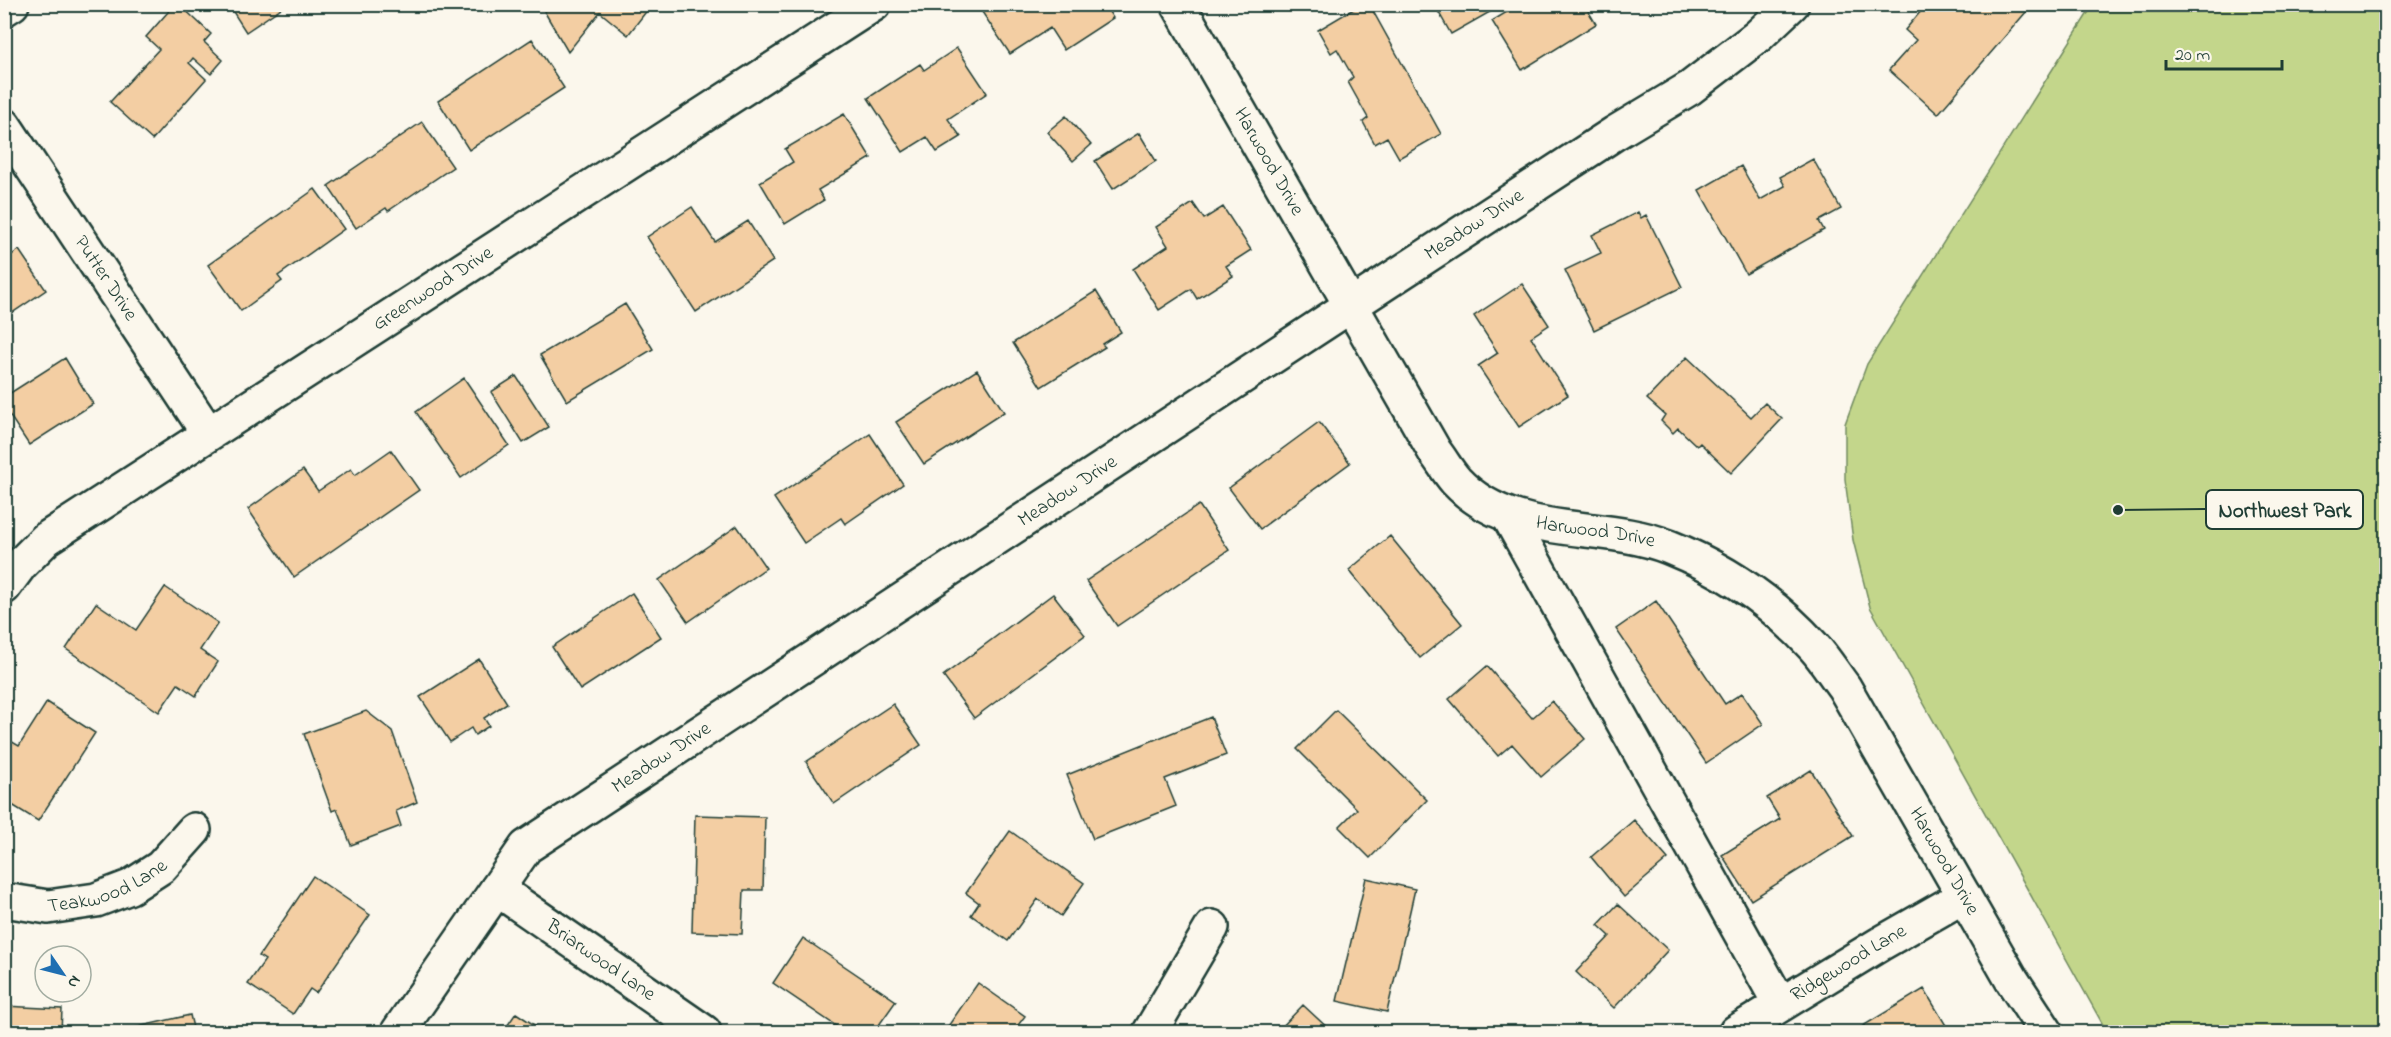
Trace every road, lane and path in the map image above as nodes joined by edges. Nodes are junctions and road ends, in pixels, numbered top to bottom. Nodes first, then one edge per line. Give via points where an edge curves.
1 (12, 4) edge
2 (874, 4) edge
3 (1178, 4) edge
4 (1792, 4) edge
5 (4, 9) edge
6 (4, 125) edge
7 (1350, 306) junction
8 (208, 433) junction
9 (1508, 515) junction
10 (4, 587) edge
11 (194, 830) dead end
12 (497, 889) junction
13 (1964, 896) junction
14 (4, 900) edge
15 (1212, 927) dead end
16 (1780, 1004) junction
17 (398, 1032) edge
18 (704, 1032) edge
19 (1150, 1032) edge
20 (1736, 1032) edge
21 (2046, 1032) edge

1 - 5 street
2 - 8 street, Greenwood Drive
3 - 7 street, Harwood Drive
4 - 7 street, Meadow Drive via 1758,36 1690,88
6 - 8 street, Putter Drive
7 - 9 street, Harwood Drive via 1451,474 1476,498
7 - 12 street, Meadow Drive via 526,847
8 - 10 street, Greenwood Drive via 46,539
9 - 13 street, Harwood Drive via 1546,526 1614,533 1668,547 1723,573 1775,609 1814,648 1844,687
9 - 16 street
11 - 14 street, Teakwood Lane via 161,867 96,900 48,907
12 - 17 street, Meadow Drive
12 - 18 street, Briarwood Lane
13 - 16 street, Ridgewood Lane
13 - 21 street, Harwood Drive
15 - 19 street
16 - 20 street, Ridgewood Lane

